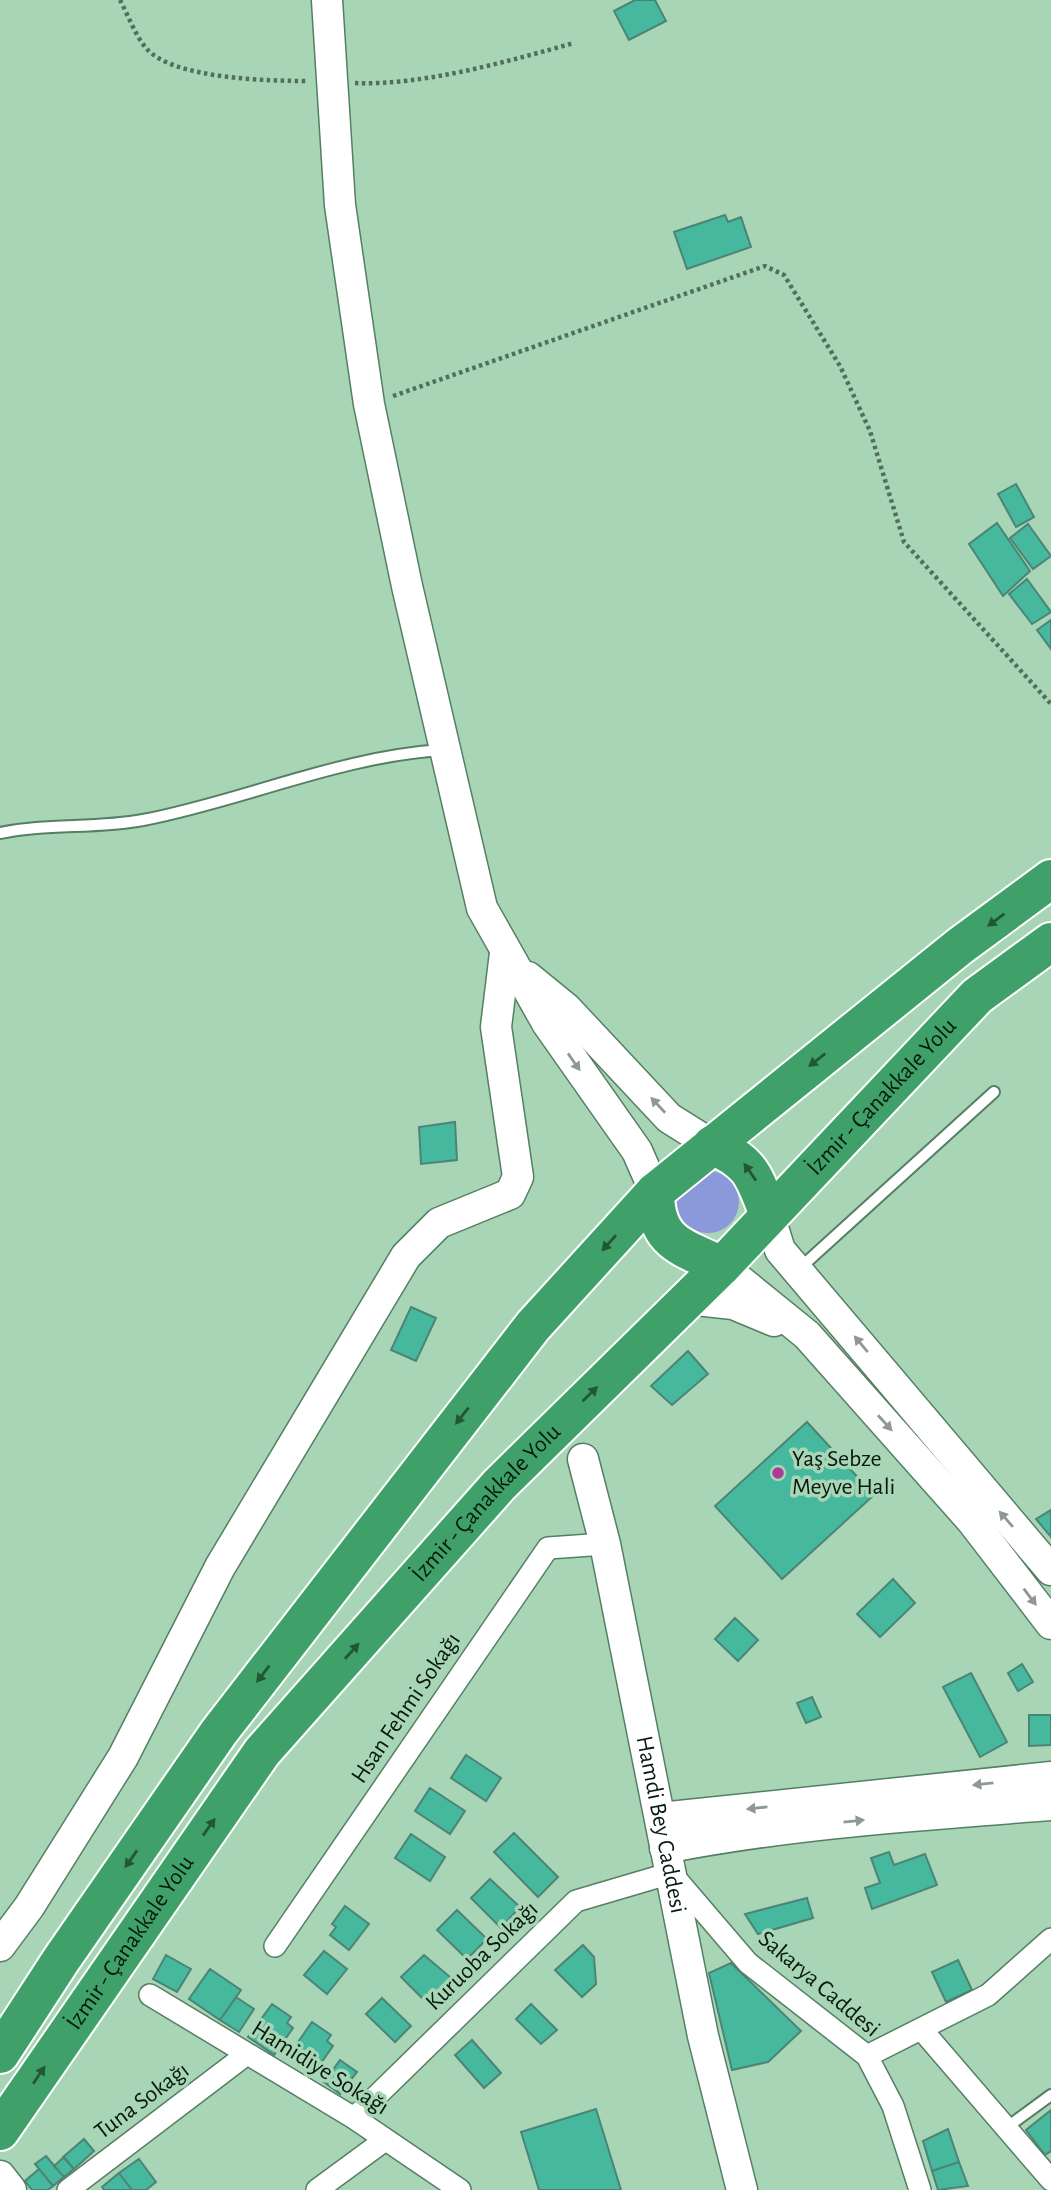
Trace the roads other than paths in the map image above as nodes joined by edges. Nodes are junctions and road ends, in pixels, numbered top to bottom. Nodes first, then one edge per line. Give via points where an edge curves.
1 (327, 0) edge
2 (446, 749) junction
3 (0, 833) edge
4 (1051, 879) edge
5 (1051, 942) edge
6 (508, 958) junction
7 (547, 1023) junction
8 (496, 1037) junction
9 (995, 1092) dead end
10 (712, 1145) junction
11 (655, 1192) junction
12 (769, 1215) junction
13 (722, 1266) junction
14 (798, 1270) junction
15 (687, 1299) junction
16 (807, 1335) junction
17 (583, 1459) dead end
18 (605, 1544) junction
19 (1051, 1570) edge
20 (1051, 1624) edge
21 (1051, 1777) edge
22 (1051, 1805) edge
23 (660, 1818) junction
24 (668, 1861) junction
25 (1051, 1939) edge
26 (275, 1946) dead end
27 (0, 1947) edge
28 (150, 1995) dead end
29 (922, 2030) junction
30 (0, 2054) edge
31 (247, 2054) junction
32 (867, 2056) junction
33 (1051, 2095) edge
34 (354, 2118) junction
35 (1006, 2128) junction
36 (0, 2131) edge
37 (386, 2140) junction
38 (0, 2176) edge
39 (1051, 2180) edge
40 (11, 2190) edge
41 (68, 2190) edge
42 (317, 2190) edge
43 (460, 2190) edge
44 (742, 2190) edge
45 (920, 2190) edge

1 - 2 main road via 340,205 369,404
2 - 3 lane via 391,755 144,820
2 - 6 main road via 482,908
4 -> 10 highway, İzmir - Çanakkale Yolu
5 - 12 highway, İzmir - Çanakkale Yolu via 978,996
6 - 7 main road
6 - 8 main road
10 -> 6 main road via 669,1118 566,1008
7 - 8 main road via 531,1012 518,1011 507,1016
7 -> 11 main road via 637,1151
8 - 27 main road via 518,1177 510,1194 439,1223 406,1256 220,1567 123,1757
9 - 14 lane
10 - 11 highway, İzmir - Çanakkale Yolu
12 -> 10 highway via 746,1164
11 - 13 highway via 657,1217 669,1239
11 -> 30 highway, İzmir - Çanakkale Yolu via 533,1326 219,1732
12 - 13 highway, İzmir - Çanakkale Yolu
12 - 14 main road via 780,1250
13 - 15 highway, İzmir - Çanakkale Yolu
13 - 16 main road
19 -> 14 main road
15 - 16 main road via 733,1304
36 -> 15 highway, İzmir - Çanakkale Yolu via 262,1752 499,1485
16 -> 20 main road via 972,1521
17 - 18 main road, Hamdi Bey Caddesi
18 - 23 main road, Hamdi Bey Caddesi
18 - 26 street, Hsan Fehmi Sokağı via 548,1548
21 -> 23 main road
24 -> 22 main road via 713,1839
23 - 24 main road, Hamdi Bey Caddesi
24 - 32 street, Sakarya Caddesi via 748,1963
24 - 34 street, Kuruoba Sokağı via 576,1901
24 - 44 main road, Hamdi Bey Caddesi via 702,2036
25 - 29 street via 988,1995
28 - 31 street, Hamidiye Sokağı
29 - 32 street
29 - 35 street
31 - 34 street, Hamidiye Sokağı
31 - 41 street, Tuna Sokağı
32 - 45 street, Sakarya Caddesi via 893,2106
33 - 35 lane
34 - 37 street, Hamidiye Sokağı
35 - 39 street
37 - 42 street
37 - 43 street, Hamidiye Sokağı
38 - 40 main road

